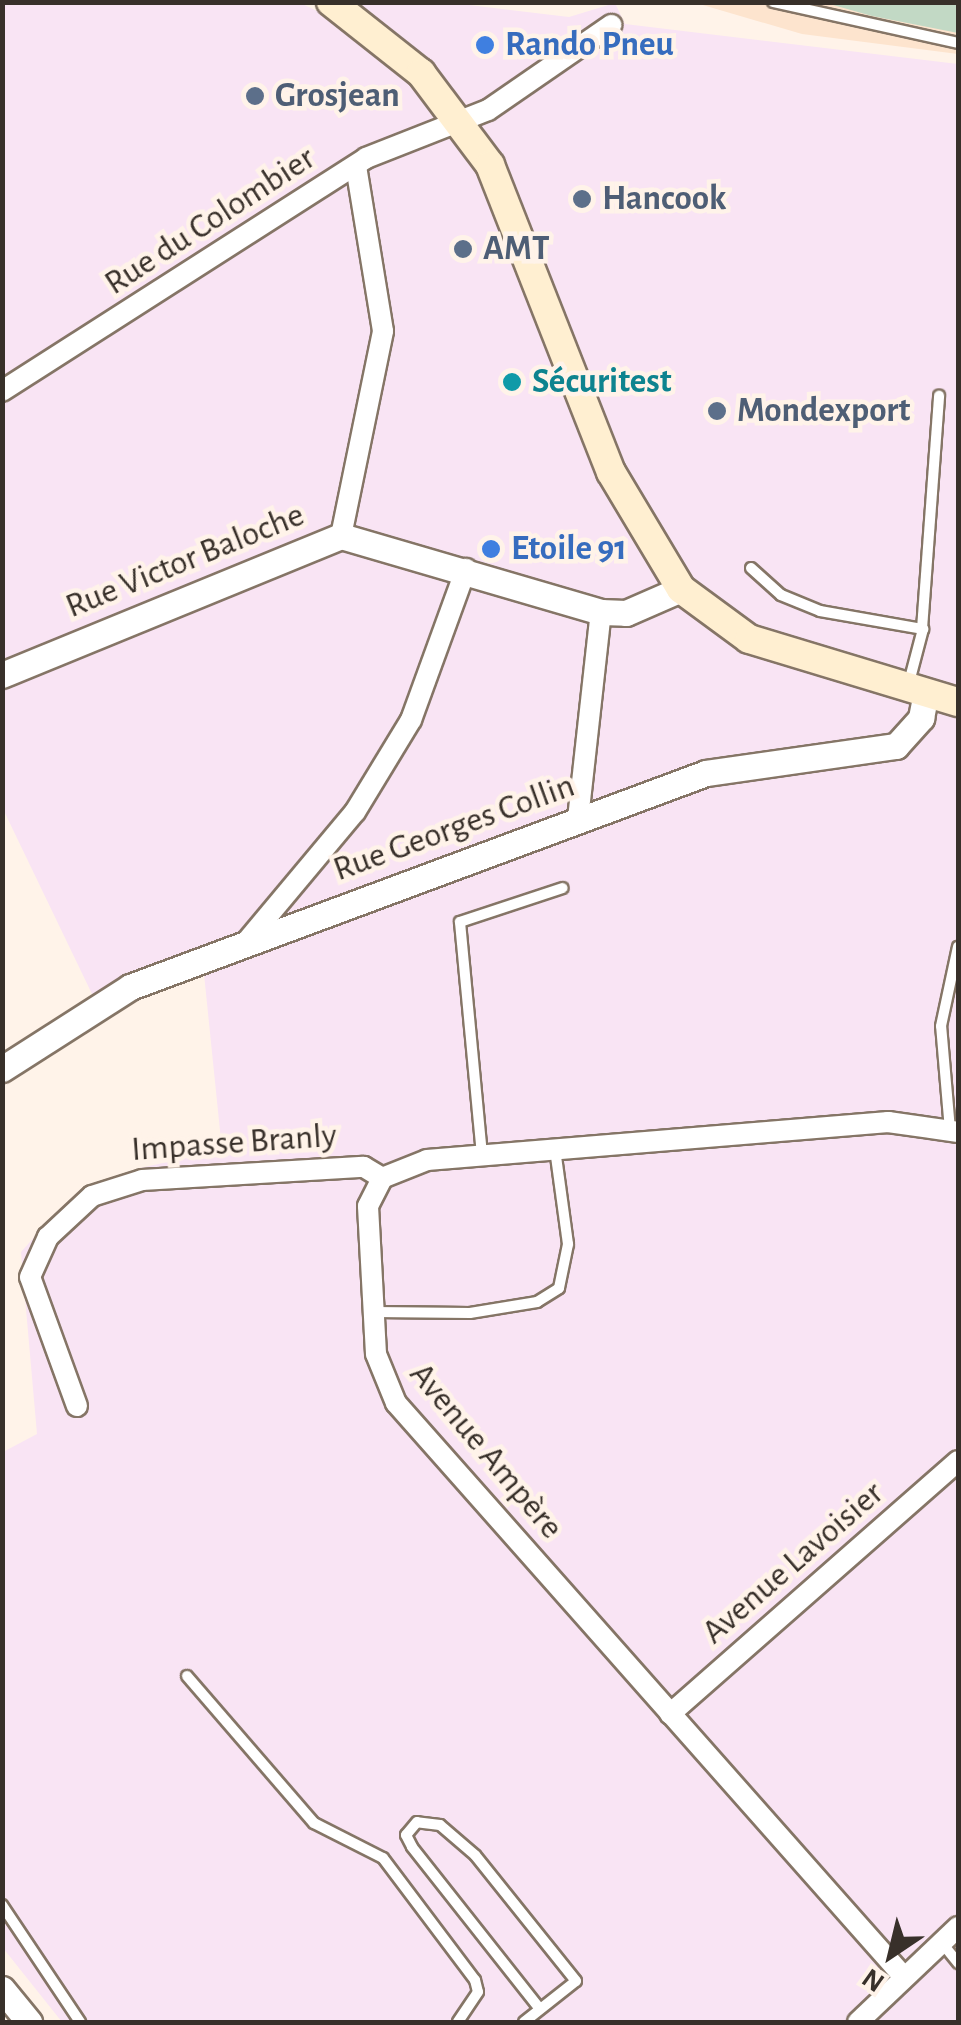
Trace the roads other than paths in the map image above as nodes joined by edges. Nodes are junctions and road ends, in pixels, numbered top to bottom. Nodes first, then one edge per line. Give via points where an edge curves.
1 (331, 2) edge
2 (773, 2) edge
3 (610, 25) dead end
4 (958, 43) edge
5 (460, 119) junction
6 (356, 166) junction
7 (2, 392) edge
8 (939, 396) dead end
9 (341, 536) junction
10 (751, 568) dead end
11 (466, 570) junction
12 (681, 589) junction
13 (602, 612) junction
14 (922, 628) junction
15 (2, 676) edge
16 (917, 690) junction
17 (958, 702) edge
18 (578, 820) junction
19 (564, 888) dead end
20 (246, 940) junction
21 (958, 947) edge
22 (2, 1069) edge
23 (954, 1131) edge
24 (554, 1148) junction
25 (482, 1155) junction
26 (382, 1178) junction
27 (374, 1312) junction
28 (77, 1406) dead end
29 (958, 1461) edge
30 (187, 1676) dead end
31 (670, 1714) junction
32 (2, 1905) edge
33 (958, 1927) edge
34 (941, 1942) junction
35 (958, 1964) edge
36 (903, 1976) junction
37 (2, 1989) edge
38 (540, 2010) junction
39 (29, 2022) edge
40 (80, 2022) edge
41 (458, 2022) edge
42 (524, 2022) edge
43 (858, 2022) edge

1 - 5 main road via 421,73
2 - 4 lane
3 - 5 street, Rue du Colombier
5 - 6 street, Rue du Colombier
5 - 12 main road via 508,202 612,472
6 - 7 street, Rue du Colombier
6 - 9 street via 383,330
8 - 14 lane
9 - 11 street, Rue Victor Baloche
9 - 15 street, Rue Victor Baloche
10 - 14 lane via 781,595 820,611
11 - 13 street, Rue Victor Baloche
11 - 20 street via 411,720 355,812
12 - 13 street, Rue Victor Baloche via 626,613
12 - 16 main road via 749,639
13 - 18 street
14 - 16 lane
16 - 17 main road
16 - 18 street, Rue Georges Collin via 921,718 896,746 706,773
18 - 20 street, Rue Georges Collin
19 - 25 lane via 460,922
20 - 22 street, Rue Georges Collin via 93,1006
21 - 23 lane via 941,1026
23 - 24 street via 888,1122
24 - 25 street
24 - 27 lane via 568,1244 559,1288 537,1302 470,1313
25 - 26 street via 427,1160
26 - 27 street, Avenue Ampère via 368,1206
26 - 28 street, Impasse Branly via 364,1167 142,1180 92,1196 48,1237 30,1277
27 - 31 street, Avenue Ampère via 382,1382 396,1403
29 - 31 street, Avenue Lavoisier
30 - 41 lane via 314,1823 383,1858 476,1980 478,1992
31 - 36 street, Avenue Ampère
32 - 40 lane
33 - 34 street
34 - 35 lane
34 - 36 street
36 - 43 street
37 - 39 street
38 - 38 lane via 576,1981 475,1855 440,1825 417,1822 406,1835 412,1847
38 - 42 lane

